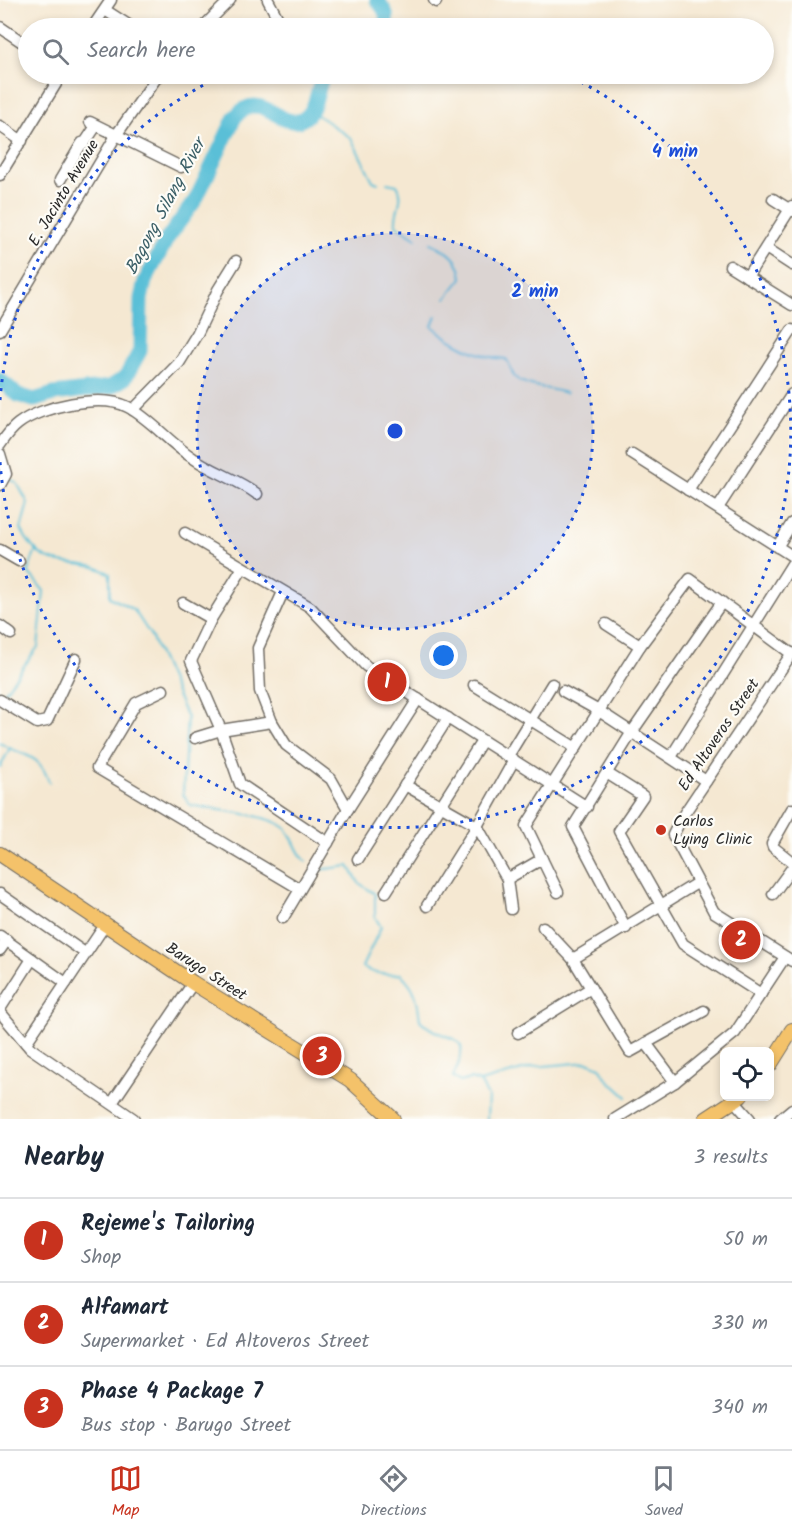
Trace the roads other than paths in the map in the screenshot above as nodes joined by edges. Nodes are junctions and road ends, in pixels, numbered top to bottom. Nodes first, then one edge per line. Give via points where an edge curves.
1 (230, 0) edge
2 (268, 0) edge
3 (108, 5) edge
4 (277, 17) dead end
5 (99, 18) edge
6 (122, 18) edge
7 (212, 18) edge
8 (0, 27) edge
9 (18, 39) edge
10 (56, 84) edge
11 (152, 84) edge
12 (0, 126) edge
13 (117, 134) junction
14 (22, 141) junction
15 (181, 167) dead end
16 (0, 175) edge
17 (60, 180) dead end
18 (772, 199) dead end
19 (791, 209) edge
20 (766, 248) junction
21 (236, 261) dead end
22 (792, 265) edge
23 (730, 266) dead end
24 (747, 277) junction
25 (792, 305) edge
26 (0, 330) edge
27 (792, 330) edge
28 (792, 394) edge
29 (133, 410) junction
30 (0, 445) edge
31 (0, 454) edge
32 (632, 454) dead end
33 (3, 480) edge
34 (688, 490) junction
35 (257, 494) dead end
36 (718, 508) junction
37 (792, 523) edge
38 (185, 533) dead end
39 (777, 547) junction
40 (0, 550) edge
41 (792, 556) edge
42 (19, 561) dead end
43 (792, 564) edge
44 (242, 569) junction
45 (283, 592) junction
46 (722, 602) junction
47 (183, 603) dead end
48 (211, 619) junction
49 (606, 624) dead end
50 (752, 625) junction
51 (0, 626) edge
52 (11, 634) dead end
53 (640, 646) junction
54 (792, 653) edge
55 (76, 659) dead end
56 (552, 684) dead end
57 (474, 685) dead end
58 (163, 690) dead end
59 (563, 691) dead end
60 (418, 699) junction
61 (4, 702) edge
62 (599, 711) junction
63 (448, 718) junction
64 (530, 718) junction
65 (272, 722) junction
66 (221, 730) junction
67 (632, 732) junction
68 (195, 738) dead end
69 (482, 741) junction
70 (576, 748) junction
71 (671, 757) junction
72 (511, 758) junction
73 (608, 774) junction
74 (706, 781) junction
75 (551, 784) junction
76 (405, 785) junction
77 (440, 807) junction
78 (586, 807) junction
79 (348, 809) junction
80 (792, 809) edge
81 (477, 826) junction
82 (328, 843) junction
83 (0, 854) edge
84 (358, 859) dead end
85 (542, 859) junction
86 (792, 862) edge
87 (792, 868) edge
88 (507, 879) junction
89 (697, 883) junction
90 (300, 889) junction
91 (386, 892) dead end
92 (558, 892) dead end
93 (0, 894) edge
94 (773, 894) dead end
95 (427, 906) dead end
96 (660, 907) junction
97 (511, 909) dead end
98 (283, 918) dead end
99 (105, 925) junction
100 (543, 927) dead end
101 (626, 928) junction
102 (4, 938) edge
103 (0, 950) edge
104 (85, 953) junction
105 (32, 959) junction
106 (573, 959) junction
107 (789, 959) edge
108 (66, 983) junction
109 (193, 983) junction
110 (591, 988) junction
111 (761, 994) junction
112 (0, 1010) edge
113 (704, 1011) dead end
114 (792, 1030) edge
115 (518, 1033) dead end
116 (26, 1043) junction
117 (646, 1043) junction
118 (774, 1059) edge
119 (675, 1082) junction
120 (736, 1101) edge
121 (739, 1101) edge
122 (112, 1103) junction
123 (792, 1108) edge
124 (134, 1119) edge
125 (393, 1119) edge
126 (615, 1119) edge
127 (706, 1119) edge
128 (750, 1119) edge
129 (780, 1119) edge

1 - 7 street
2 - 4 street
3 - 5 street
3 - 6 street
8 - 9 street
10 - 14 street
11 - 13 street, E. Jacinto Avenue
12 - 14 street
13 - 15 street
13 - 17 street via 93,124
13 - 26 street, E. Jacinto Avenue
14 - 16 street
18 - 19 street
19 - 20 street
20 - 22 street
20 - 24 street
21 - 29 street via 179,363
23 - 24 street
24 - 25 street
27 - 34 street
28 - 36 street
29 - 30 street via 105,399 54,409 17,424
29 - 35 street via 194,460
31 - 33 street
32 - 34 street
34 - 36 street
36 - 39 street
37 - 39 street
38 - 44 street
39 - 41 street
40 - 42 street
43 - 50 street
44 - 45 street
44 - 48 street
45 - 60 street via 310,608 366,666
45 - 65 street via 258,648 260,691
46 - 50 street
46 - 53 street via 690,579
46 - 67 street
47 - 48 street
48 - 66 street via 191,661
49 - 53 street
50 - 54 street
50 - 71 street
51 - 52 street
53 - 62 street
54 - 74 street, Ed Altoveros Street
55 - 61 street via 47,721 37,723
56 - 64 street
57 - 64 street
58 - 90 street via 136,703 97,768
59 - 62 street
60 - 63 street
60 - 79 street
62 - 67 street
62 - 70 street
63 - 69 street
63 - 76 street
64 - 70 street
64 - 72 street
65 - 66 street
65 - 79 street via 286,745 331,779
66 - 68 street
66 - 82 street via 240,784
67 - 71 street
67 - 73 street
69 - 72 street
69 - 77 street
70 - 75 street
71 - 74 street
72 - 75 street
72 - 81 street
73 - 78 street
73 - 96 street via 643,796 620,831
74 - 89 street, Ed Altoveros Street via 673,835
75 - 78 street
75 - 85 street via 526,826
76 - 77 street
76 - 84 street
77 - 81 street
77 - 91 street
78 - 101 street via 573,826
79 - 82 street
80 - 86 street via 772,844
81 - 88 street
81 - 95 street
82 - 90 street
83 - 99 main road, Barugo Street
85 - 88 street
85 - 92 street
87 - 94 street
88 - 97 street
89 - 96 street
89 - 107 street, Ed Altoveros Street via 714,912
90 - 98 street
93 - 104 street
96 - 101 street
96 - 111 street via 683,944
99 - 104 street
99 - 109 main road, Barugo Street
100 - 106 street
101 - 106 street
102 - 103 street
102 - 105 street
104 - 108 street
105 - 108 street
105 - 112 street
106 - 110 street
107 - 111 street
108 - 116 street
109 - 122 street
109 - 125 main road, Barugo Street via 350,1080
110 - 115 street
110 - 117 street via 630,1052
111 - 119 street via 735,1033
112 - 116 street
113 - 117 street
114 - 118 main road
116 - 122 street
117 - 119 street
119 - 126 street
120 - 127 main road
121 - 128 street
122 - 124 street
123 - 129 street

